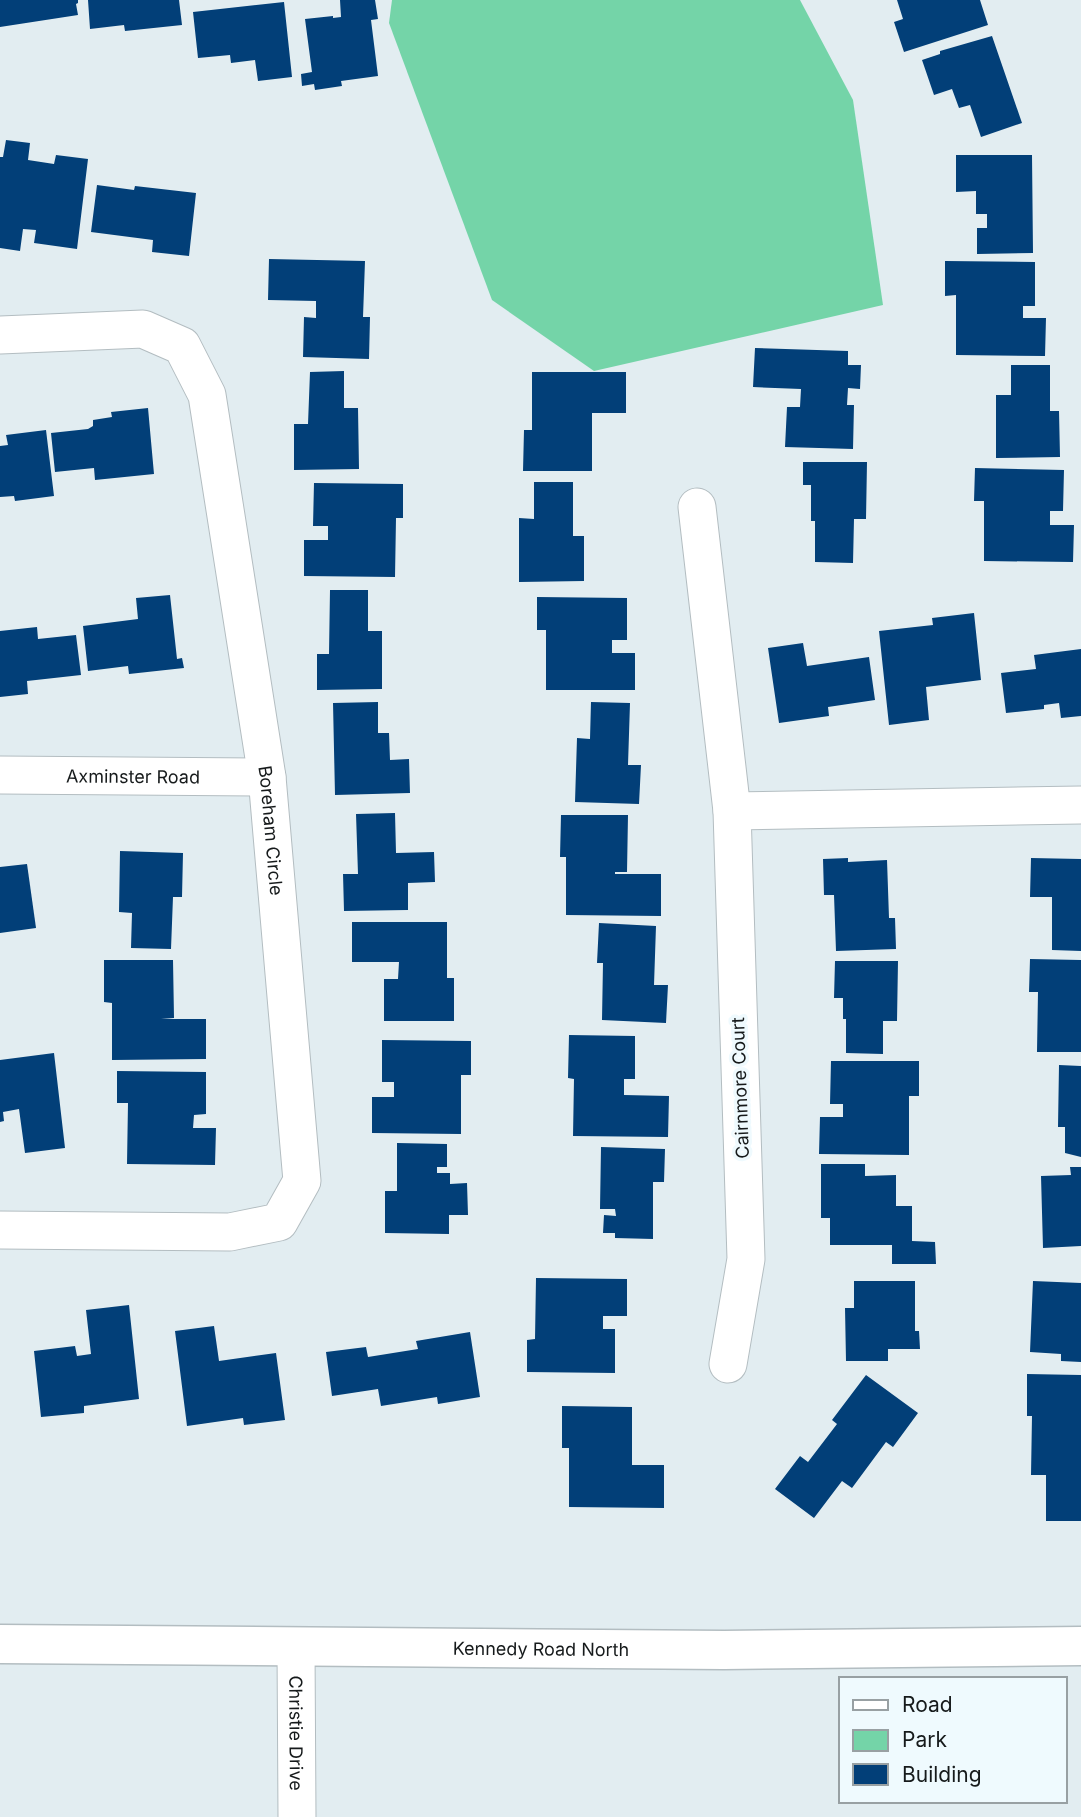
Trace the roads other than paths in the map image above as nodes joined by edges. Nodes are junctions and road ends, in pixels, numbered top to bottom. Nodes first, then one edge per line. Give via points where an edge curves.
1 (0, 335) edge
2 (697, 507) dead end
3 (0, 775) edge
4 (267, 777) junction
5 (1081, 805) edge
6 (732, 811) junction
7 (0, 1230) edge
8 (729, 1364) dead end
9 (0, 1644) edge
10 (1081, 1646) edge
11 (296, 1647) junction
12 (297, 1817) edge

1 - 4 street, Boreham Circle via 143,330 182,346 207,395
2 - 6 street, Cairnmore Court
3 - 4 street, Axminster Road
4 - 7 street, Boreham Circle via 302,1181 279,1222 230,1232
5 - 6 street
6 - 8 street, Cairnmore Court via 746,1259
9 - 11 main road, Kennedy Road North
10 - 11 main road, Kennedy Road North via 724,1650
11 - 12 street, Christie Drive

